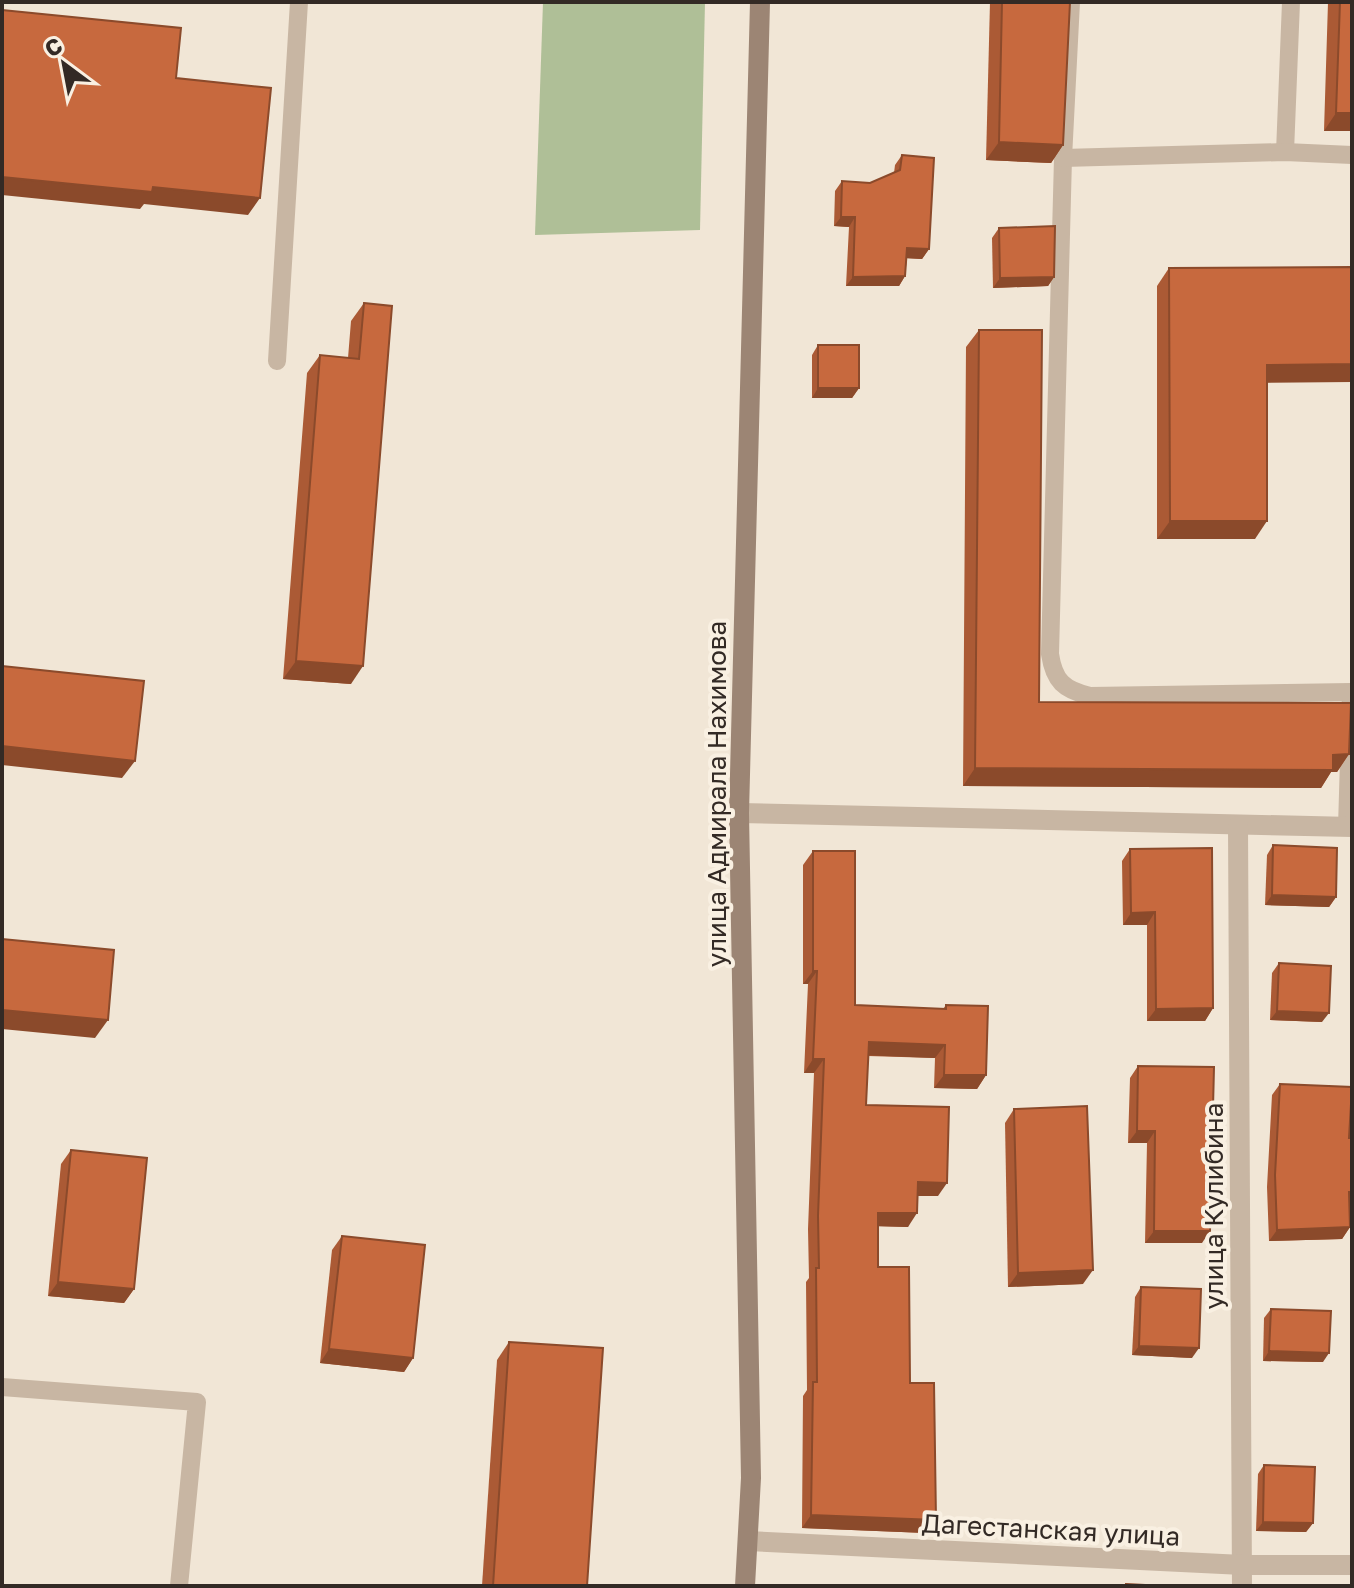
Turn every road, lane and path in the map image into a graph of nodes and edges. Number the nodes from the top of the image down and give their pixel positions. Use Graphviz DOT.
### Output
graph roads {
  1 [pos="299,2"];
  2 [pos="760,2"];
  3 [pos="1071,2"];
  4 [pos="1291,2"];
  5 [pos="1285,152"];
  6 [pos="1352,155"];
  7 [pos="1063,158"];
  8 [pos="277,361"];
  9 [pos="739,813"];
  10 [pos="1238,826"];
  11 [pos="1350,827"];
  12 [pos="2,1387"];
  13 [pos="748,1541"];
  14 [pos="1352,1565"];
  15 [pos="1242,1576"];
  16 [pos="179,1586"];
  17 [pos="745,1586"];
  1 -- 8 [label="lane"];
  2 -- 9 [label="main road, улица Адмирала Нахимова"];
  3 -- 7 [label="lane"];
  4 -- 5 [label="lane"];
  5 -- 6 [label="lane"];
  5 -- 7 [label="lane"];
  7 -- 11 [label="lane"];
  9 -- 10 [label="street"];
  9 -- 13 [label="main road, улица Адмирала Нахимова"];
  10 -- 11 [label="street"];
  10 -- 15 [label="street, улица Кулибина"];
  12 -- 16 [label="lane"];
  13 -- 15 [label="street, Дагестанская улица"];
  13 -- 17 [label="main road, улица Адмирала Нахимова"];
  14 -- 15 [label="street, Дагестанская улица"];
}
